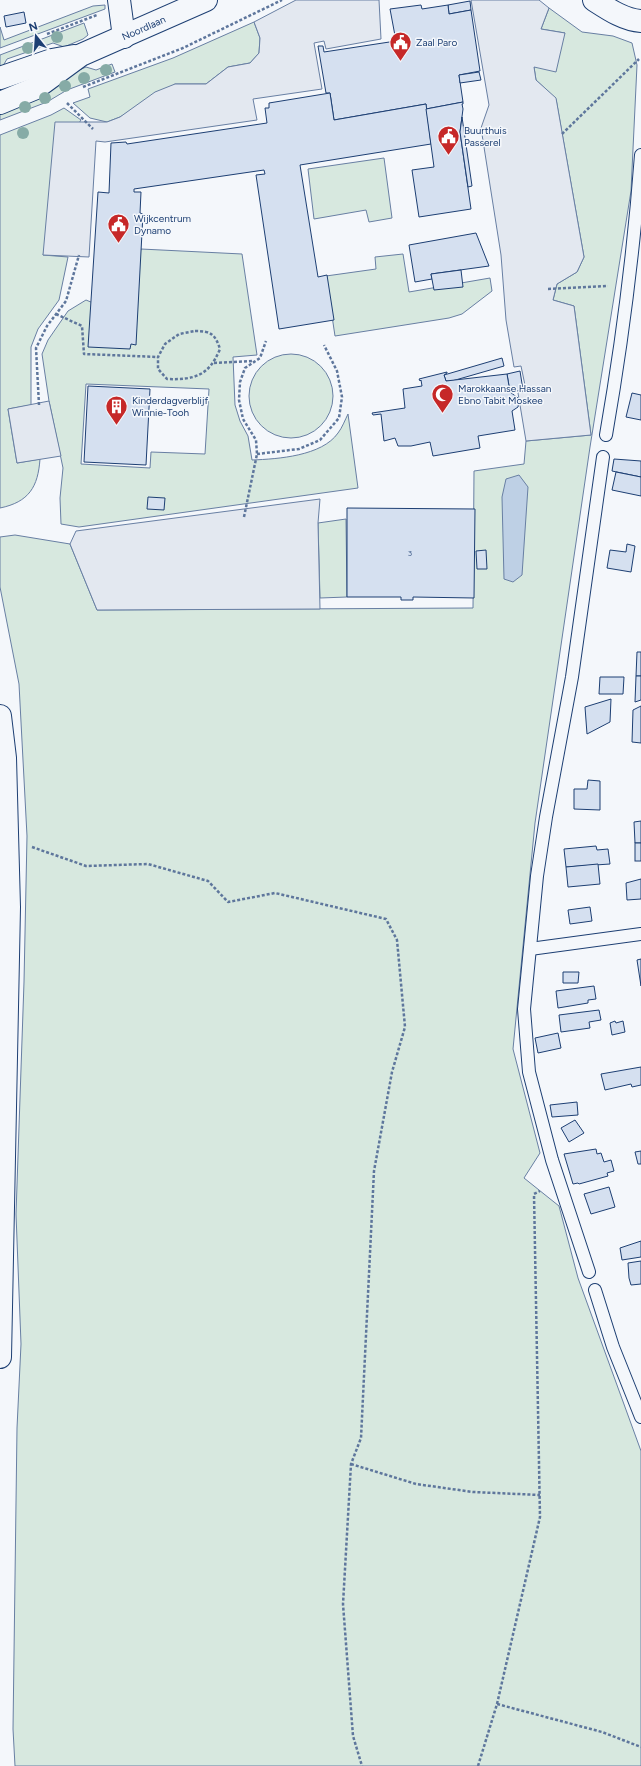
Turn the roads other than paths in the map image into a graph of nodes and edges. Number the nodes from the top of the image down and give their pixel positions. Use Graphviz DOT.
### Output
graph roads {
  1 [pos="206,0"];
  2 [pos="594,0"];
  3 [pos="111,6"];
  4 [pos="641,21"];
  5 [pos="124,37"];
  6 [pos="81,55"];
  7 [pos="0,78"];
  8 [pos="0,103"];
  9 [pos="641,155"];
  10 [pos="606,435"];
  11 [pos="603,458"];
  12 [pos="0,716"];
  13 [pos="641,934"];
  14 [pos="530,949"];
  15 [pos="589,1272"];
  16 [pos="595,1290"];
  17 [pos="0,1358"];
  18 [pos="641,1417"];
  1 -- 5 [label="street, Noordlaan"];
  2 -- 4 [label="street"];
  3 -- 5 [label="street"];
  5 -- 6 [label="street, Noordlaan"];
  6 -- 7 [label="street, Noordlaan"];
  6 -- 8 [label="street, Noordlaan"];
  9 -- 10 [label="lane"];
  11 -- 14 [label="lane"];
  12 -- 17 [label="street"];
  13 -- 14 [label="lane"];
  14 -- 15 [label="lane"];
  16 -- 18 [label="lane"];
}
